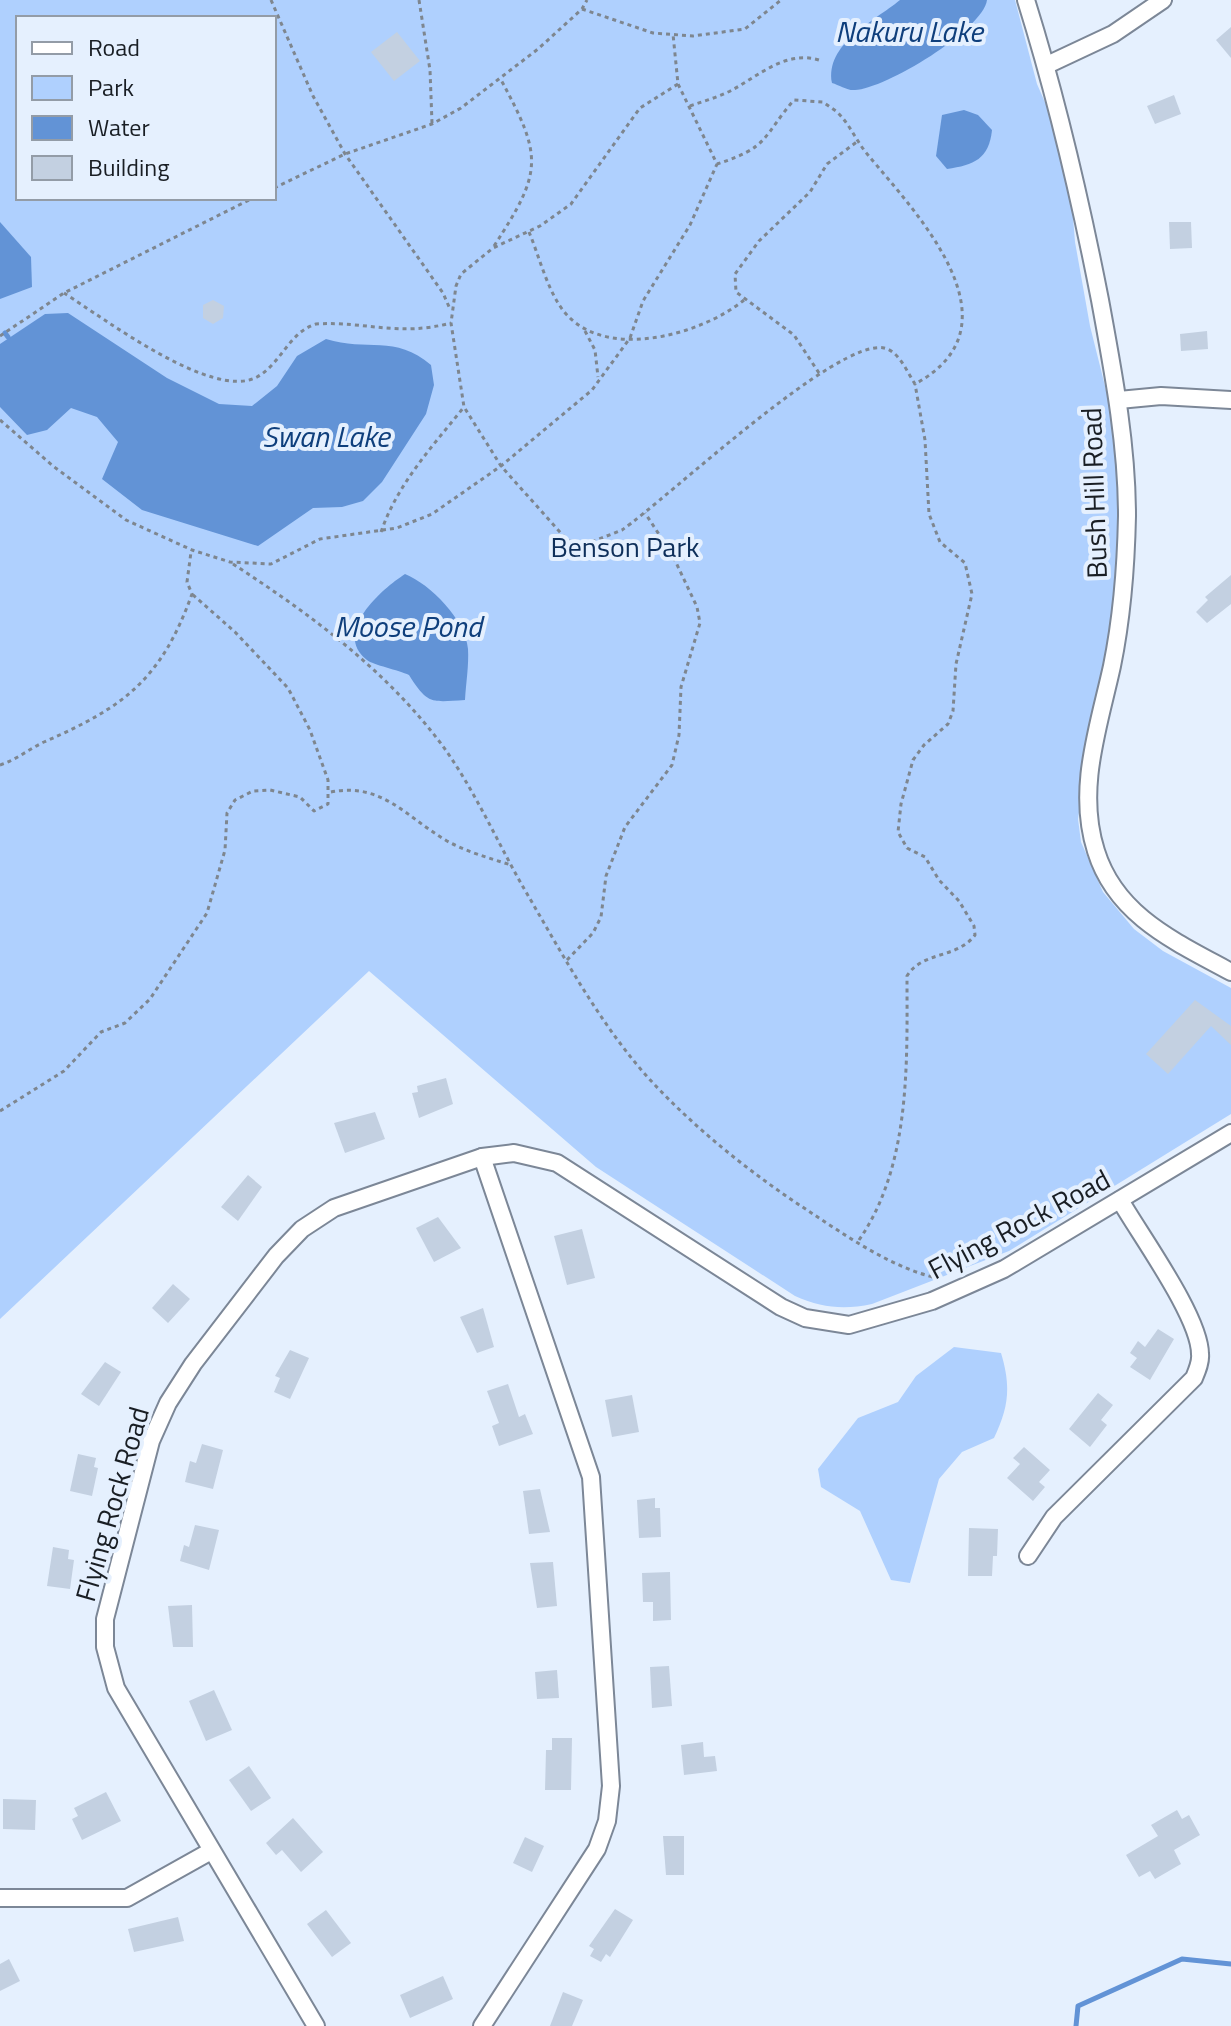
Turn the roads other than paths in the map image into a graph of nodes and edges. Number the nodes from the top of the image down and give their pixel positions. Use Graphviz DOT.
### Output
graph roads {
  1 [pos="1026,0"];
  2 [pos="1163,0"];
  3 [pos="1047,65"];
  4 [pos="1119,400"];
  5 [pos="1231,400"];
  6 [pos="1231,972"];
  7 [pos="1231,1133"];
  8 [pos="482,1157"];
  9 [pos="1120,1200"];
  10 [pos="1028,1556"];
  11 [pos="211,1851"];
  12 [pos="0,1898"];
  13 [pos="316,2026"];
  14 [pos="482,2026"];
  1 -- 3 [label="street, Bush Hill Road"];
  2 -- 3 [label="street"];
  3 -- 4 [label="street, Bush Hill Road"];
  4 -- 5 [label="street"];
  4 -- 6 [label="street, Bush Hill Road"];
  7 -- 9 [label="street, Flying Rock Road"];
  8 -- 9 [label="street, Flying Rock Road"];
  8 -- 11 [label="street, Flying Rock Road"];
  8 -- 14 [label="street"];
  9 -- 10 [label="street"];
  11 -- 12 [label="street"];
  11 -- 13 [label="street, Flying Rock Road"];
}
